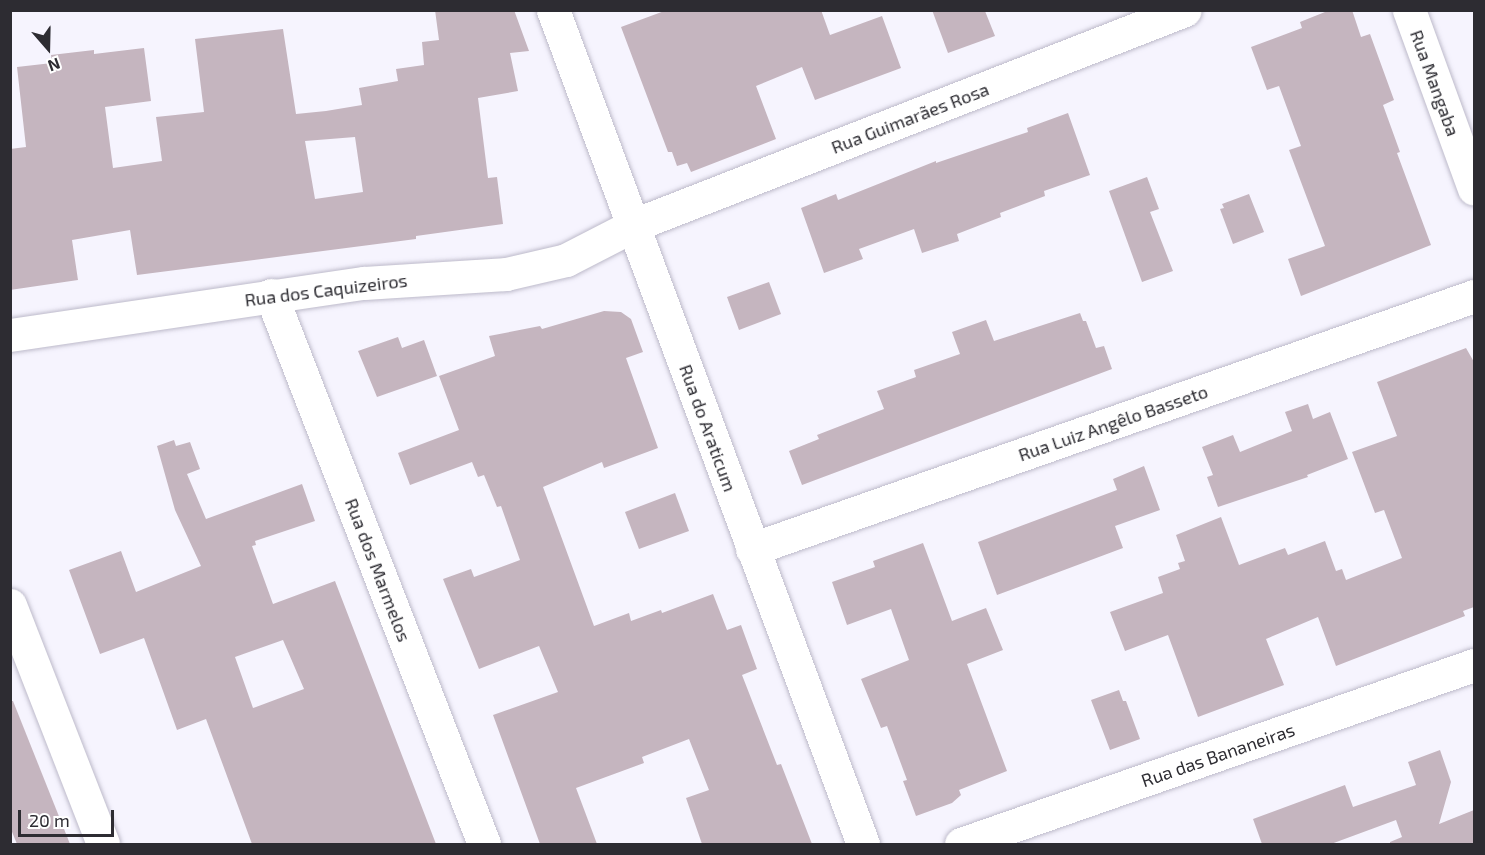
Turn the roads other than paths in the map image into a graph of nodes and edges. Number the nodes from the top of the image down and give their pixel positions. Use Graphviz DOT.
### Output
graph roads {
  1 [pos="553,10"];
  2 [pos="1185,10"];
  3 [pos="1408,10"];
  4 [pos="1463,123"];
  5 [pos="1474,189"];
  6 [pos="634,225"];
  7 [pos="272,295"];
  8 [pos="1474,296"];
  9 [pos="10,335"];
  10 [pos="752,549"];
  11 [pos="10,605"];
  12 [pos="1474,665"];
  13 [pos="103,844"];
  14 [pos="484,844"];
  15 [pos="863,844"];
  16 [pos="961,844"];
  1 -- 6 [label="street, Rua do Araticum"];
  2 -- 6 [label="street, Rua Guimarães Rosa"];
  3 -- 4 [label="street, Rua Mangaba"];
  4 -- 5 [label="street, Rua Mangaba"];
  6 -- 7 [label="street, Rua dos Caquizeiros"];
  6 -- 10 [label="street, Rua do Araticum"];
  7 -- 9 [label="street, Rua dos Caquizeiros"];
  7 -- 14 [label="street, Rua dos Marmelos"];
  8 -- 10 [label="street, Rua Luiz Angêlo Basseto"];
  10 -- 15 [label="street, Rua do Araticum"];
  11 -- 13 [label="street"];
  12 -- 16 [label="street, Rua das Bananeiras"];
}
